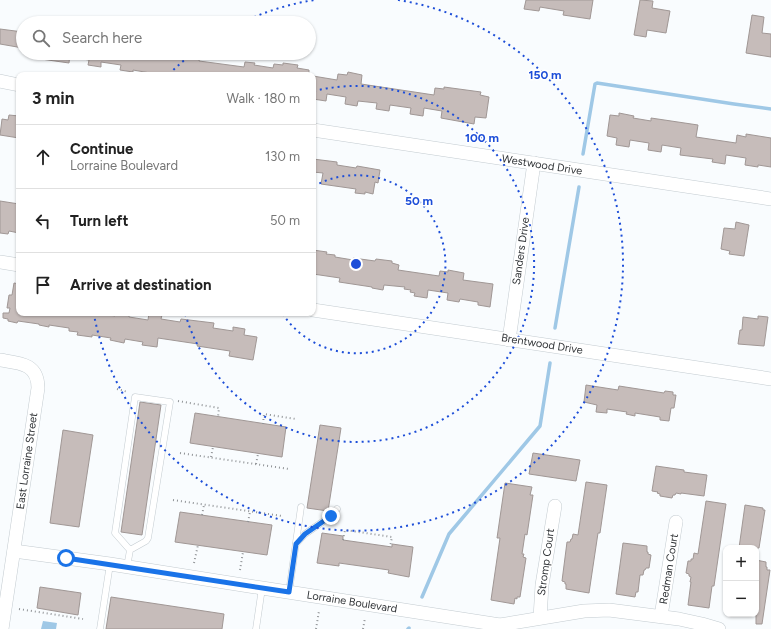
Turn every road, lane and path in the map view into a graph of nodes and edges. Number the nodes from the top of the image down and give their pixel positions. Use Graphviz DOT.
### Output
graph roads {
  1 [pos="0,81"];
  2 [pos="16,84"];
  3 [pos="316,130"];
  4 [pos="534,163"];
  5 [pos="771,199"];
  6 [pos="0,262"];
  7 [pos="16,265"];
  8 [pos="316,310"];
  9 [pos="509,340"];
  10 [pos="0,360"];
  11 [pos="771,379"];
  12 [pos="175,401"];
  13 [pos="218,417"];
  14 [pos="296,419"];
  15 [pos="263,424"];
  16 [pos="213,447"];
  17 [pos="180,452"];
  18 [pos="258,454"];
  19 [pos="211,457"];
  20 [pos="256,464"];
  21 [pos="289,469"];
  22 [pos="173,500"];
  23 [pos="204,505"];
  24 [pos="555,506"];
  25 [pos="301,507"];
  26 [pos="337,509"];
  27 [pos="250,512"];
  28 [pos="202,515"];
  29 [pos="282,516"];
  30 [pos="248,522"];
  31 [pos="676,522"];
  32 [pos="343,540"];
  33 [pos="296,544"];
  34 [pos="198,545"];
  35 [pos="390,547"];
  36 [pos="130,550"];
  37 [pos="14,551"];
  38 [pos="244,552"];
  39 [pos="194,563"];
  40 [pos="110,564"];
  41 [pos="127,567"];
  42 [pos="240,570"];
  43 [pos="262,588"];
  44 [pos="289,592"];
  45 [pos="19,609"];
  46 [pos="319,611"];
  47 [pos="661,616"];
  48 [pos="365,618"];
  49 [pos="540,618"];
  50 [pos="83,619"];
  51 [pos="504,627"];
  52 [pos="2,629"];
  53 [pos="100,629"];
  54 [pos="256,629"];
  55 [pos="316,629"];
  56 [pos="363,629"];
  57 [pos="719,629"];
  1 -- 2 [label="street"];
  3 -- 4 [label="street, Westwood Drive"];
  4 -- 5 [label="street, Westwood Drive"];
  4 -- 9 [label="street, Sanders Drive"];
  6 -- 7 [label="street"];
  8 -- 9 [label="street, Brentwood Drive"];
  9 -- 11 [label="street, Brentwood Drive"];
  10 -- 37 [label="street, East Lorraine Street"];
  12 -- 13 [label="path"];
  14 -- 15 [label="path"];
  16 -- 19 [label="path"];
  17 -- 19 [label="path"];
  18 -- 20 [label="path"];
  19 -- 20 [label="path"];
  20 -- 21 [label="path"];
  22 -- 23 [label="path"];
  23 -- 27 [label="path"];
  23 -- 28 [label="path"];
  24 -- 49 [label="street, Stromp Court"];
  25 -- 33 [label="lane"];
  26 -- 33 [label="lane"];
  27 -- 29 [label="path"];
  27 -- 30 [label="path"];
  31 -- 47 [label="street, Redman Court"];
  32 -- 35 [label="path"];
  33 -- 44 [label="lane"];
  34 -- 39 [label="path"];
  36 -- 36 [label="lane"];
  36 -- 41 [label="lane"];
  37 -- 40 [label="street, Lorraine Boulevard"];
  37 -- 52 [label="street, East Lorraine Street"];
  38 -- 42 [label="path"];
  40 -- 41 [label="street, Lorraine Boulevard"];
  40 -- 53 [label="lane"];
  41 -- 43 [label="street, Lorraine Boulevard"];
  43 -- 44 [label="street, Lorraine Boulevard"];
  43 -- 54 [label="lane"];
  44 -- 51 [label="street, Lorraine Boulevard"];
  45 -- 50 [label="path"];
  46 -- 55 [label="path"];
  47 -- 49 [label="street, Lorraine Boulevard"];
  47 -- 57 [label="street, Lorraine Boulevard"];
  48 -- 56 [label="path"];
  49 -- 51 [label="street, Lorraine Boulevard"];
}
